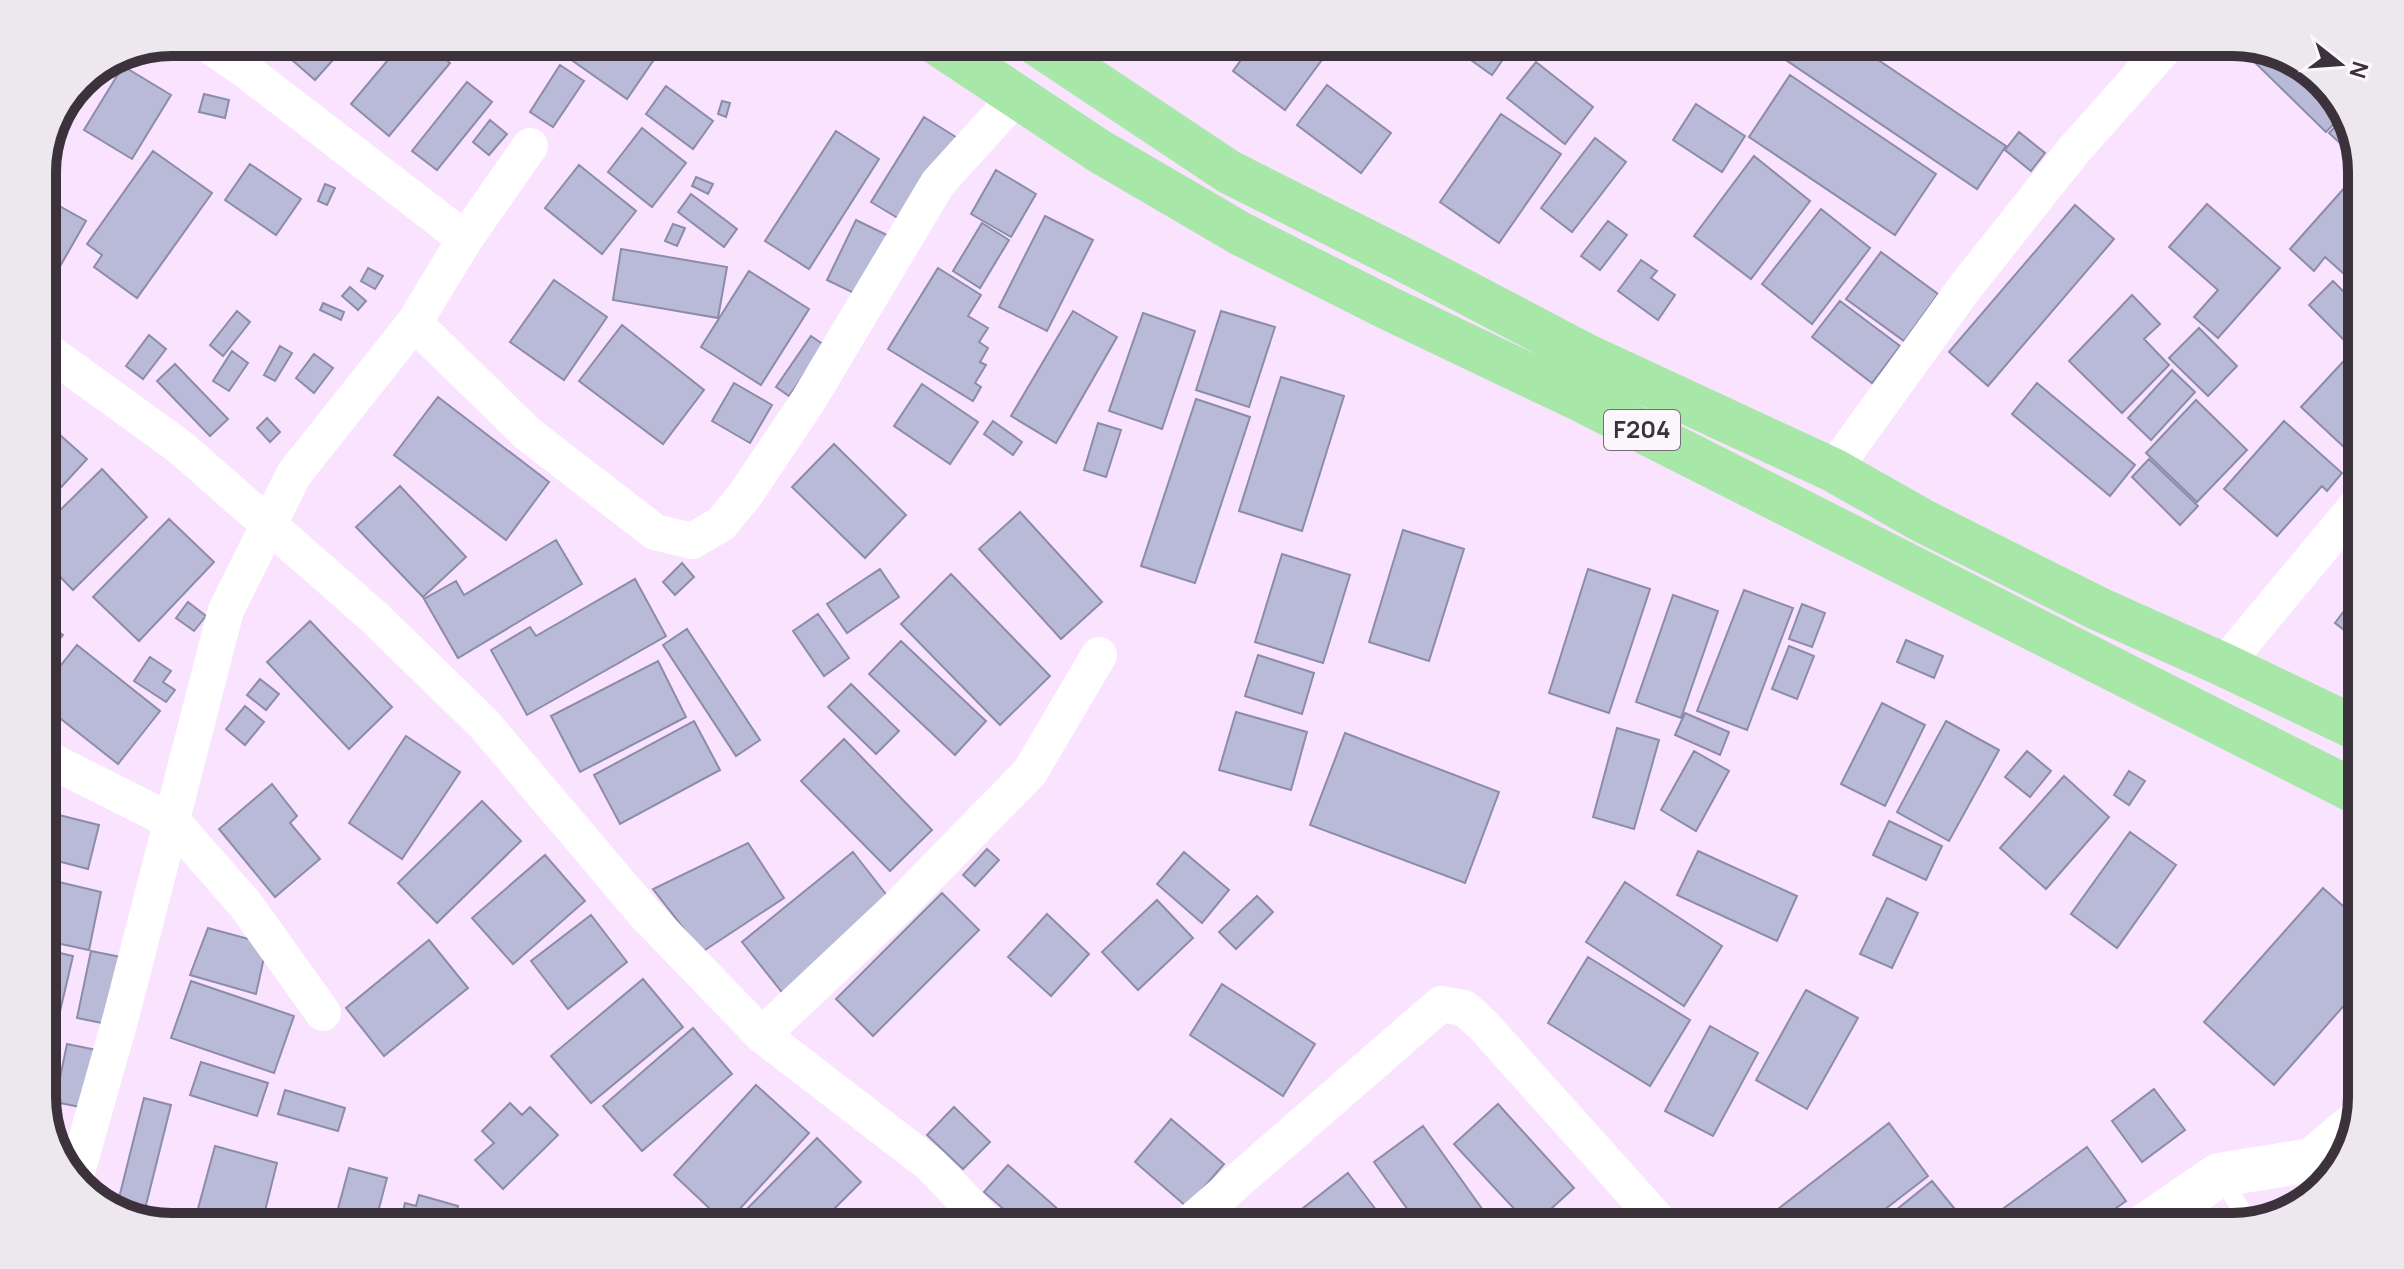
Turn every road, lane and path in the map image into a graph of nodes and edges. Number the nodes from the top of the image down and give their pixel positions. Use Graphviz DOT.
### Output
graph roads {
  1 [pos="224,56"];
  2 [pos="956,56"];
  3 [pos="1055,56"];
  4 [pos="2158,56"];
  5 [pos="1016,97"];
  6 [pos="530,146"];
  7 [pos="465,239"];
  8 [pos="414,323"];
  9 [pos="56,357"];
  10 [pos="1833,470"];
  11 [pos="2348,516"];
  12 [pos="268,526"];
  13 [pos="1099,655"];
  14 [pos="2224,665"];
  15 [pos="2348,724"];
  16 [pos="56,763"];
  17 [pos="2348,788"];
  18 [pos="173,822"];
  19 [pos="323,1013"];
  20 [pos="762,1035"];
  21 [pos="2336,1148"];
  22 [pos="79,1166"];
  23 [pos="2321,1167"];
  24 [pos="2219,1175"];
  25 [pos="2243,1212"];
  26 [pos="977,1213"];
  27 [pos="1201,1213"];
  28 [pos="1651,1213"];
  29 [pos="2163,1213"];
  1 -- 7 [label="street"];
  2 -- 5 [label="main road, F204"];
  3 -- 10 [label="main road, F204"];
  4 -- 10 [label="street"];
  5 -- 8 [label="street"];
  5 -- 17 [label="main road, F204"];
  6 -- 7 [label="street"];
  7 -- 8 [label="street"];
  8 -- 12 [label="street"];
  9 -- 12 [label="street"];
  10 -- 14 [label="main road, F204"];
  11 -- 14 [label="street"];
  12 -- 18 [label="street"];
  12 -- 20 [label="street"];
  13 -- 20 [label="street"];
  14 -- 15 [label="main road, F204"];
  16 -- 18 [label="street"];
  18 -- 19 [label="street"];
  18 -- 22 [label="street"];
  20 -- 26 [label="street"];
  21 -- 23 [label="street"];
  23 -- 24 [label="street"];
  24 -- 25 [label="lane"];
  24 -- 29 [label="street"];
  27 -- 28 [label="street"];
}
